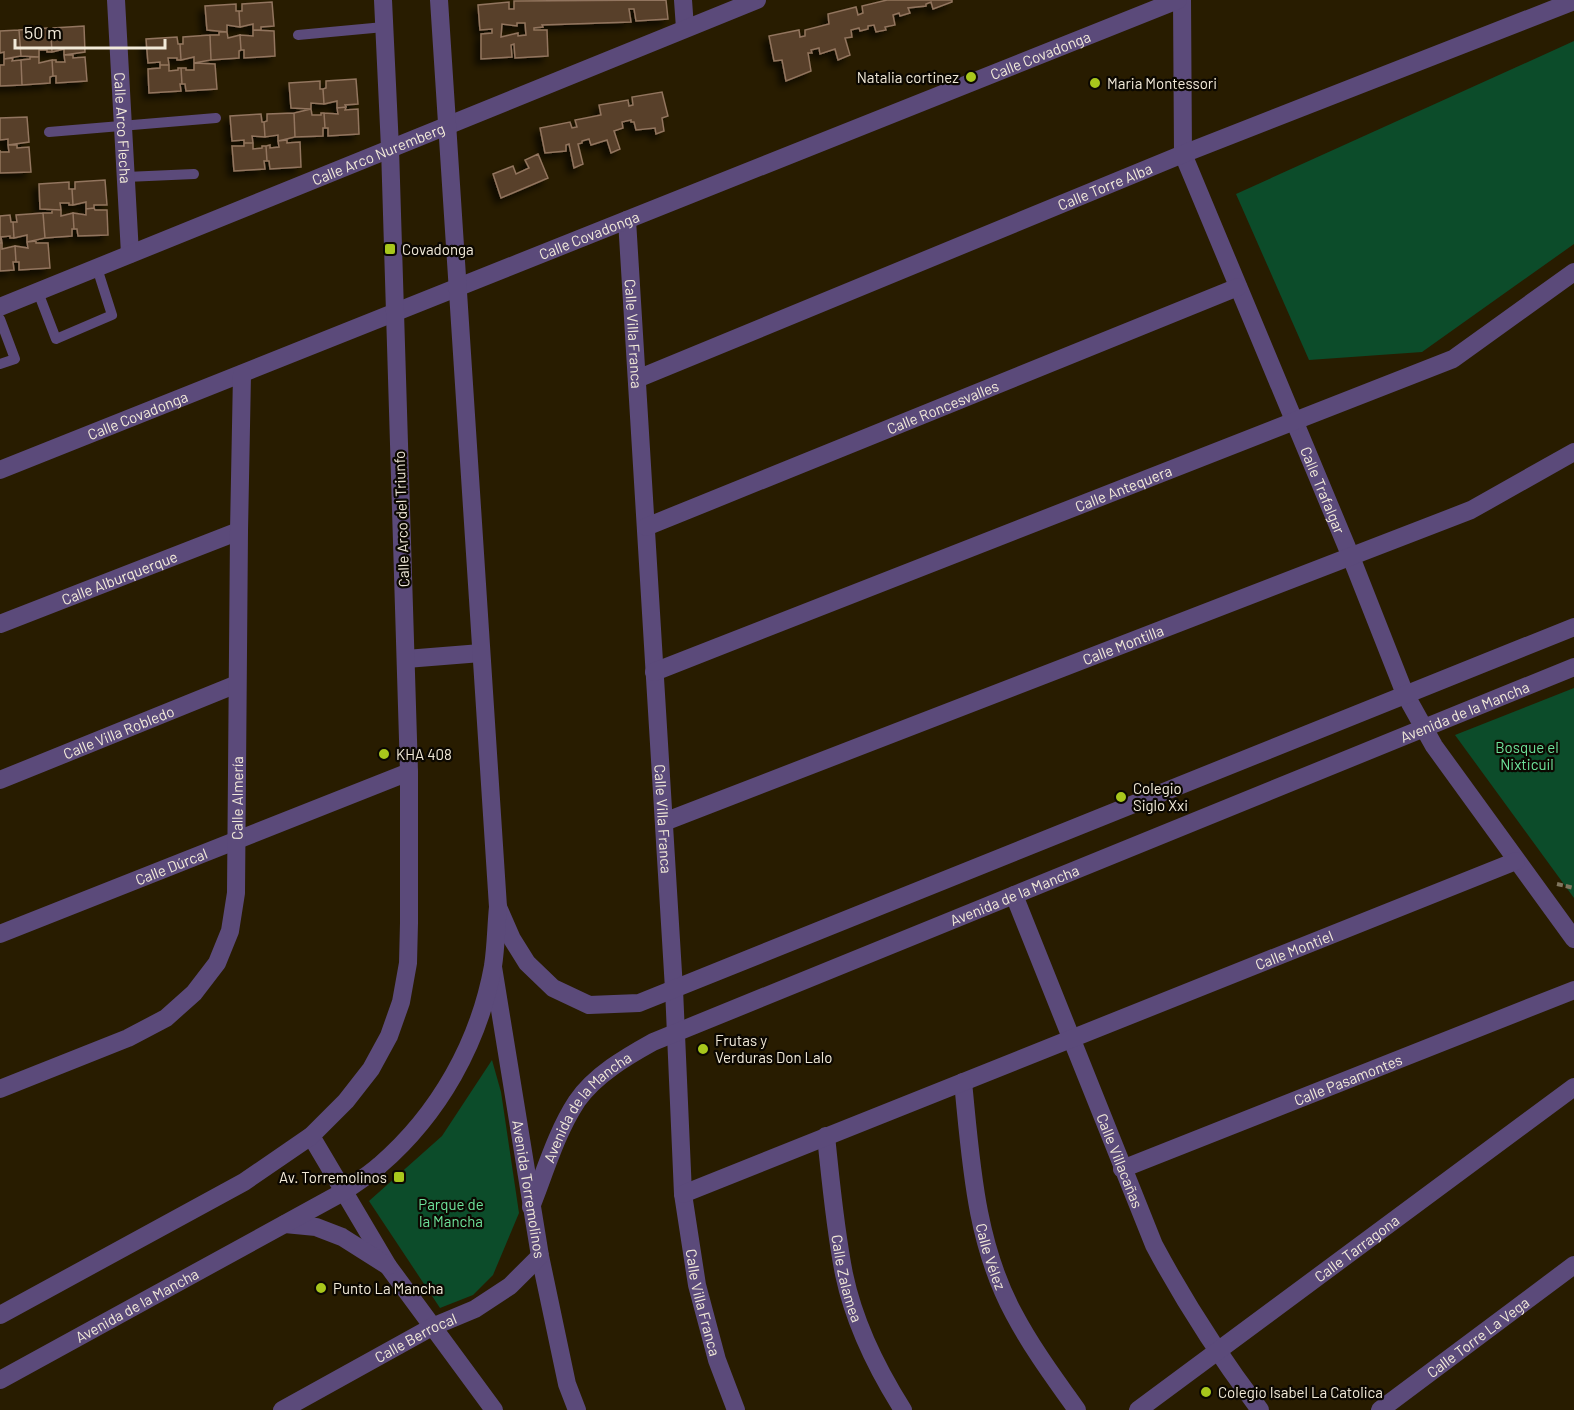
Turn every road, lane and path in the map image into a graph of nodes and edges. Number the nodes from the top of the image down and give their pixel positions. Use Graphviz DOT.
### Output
graph roads {
  1 [pos="116,0"];
  2 [pos="383,0"];
  3 [pos="439,0"];
  4 [pos="683,0"];
  5 [pos="757,0"];
  6 [pos="1180,0"];
  7 [pos="1574,1"];
  8 [pos="384,27"];
  9 [pos="685,28"];
  10 [pos="298,35"];
  11 [pos="216,118"];
  12 [pos="123,126"];
  13 [pos="446,126"];
  14 [pos="49,132"];
  15 [pos="390,148"];
  16 [pos="1184,154"];
  17 [pos="194,174"];
  18 [pos="126,177"];
  19 [pos="627,220"];
  20 [pos="130,254"];
  21 [pos="97,268"];
  22 [pos="1574,272"];
  23 [pos="1238,287"];
  24 [pos="456,288"];
  25 [pos="38,292"];
  26 [pos="0,308"];
  27 [pos="395,313"];
  28 [pos="0,319"];
  29 [pos="0,364"];
  30 [pos="242,374"];
  31 [pos="637,379"];
  32 [pos="1293,421"];
  33 [pos="1574,452"];
  34 [pos="0,470"];
  35 [pos="646,527"];
  36 [pos="239,531"];
  37 [pos="1351,557"];
  38 [pos="0,624"];
  39 [pos="1574,627"];
  40 [pos="481,653"];
  41 [pos="405,659"];
  42 [pos="1574,667"];
  43 [pos="654,672"];
  44 [pos="237,684"];
  45 [pos="1405,694"];
  46 [pos="1423,728"];
  47 [pos="409,772"];
  48 [pos="0,780"];
  49 [pos="664,822"];
  50 [pos="236,840"];
  51 [pos="1516,861"];
  52 [pos="1014,896"];
  53 [pos="498,907"];
  54 [pos="0,934"];
  55 [pos="1574,939"];
  56 [pos="493,966"];
  57 [pos="674,989"];
  58 [pos="1574,990"];
  59 [pos="675,1034"];
  60 [pos="1071,1038"];
  61 [pos="963,1082"];
  62 [pos="1574,1087"];
  63 [pos="0,1089"];
  64 [pos="311,1136"];
  65 [pos="826,1137"];
  66 [pos="1122,1168"];
  67 [pos="343,1192"];
  68 [pos="683,1194"];
  69 [pos="531,1208"];
  70 [pos="285,1224"];
  71 [pos="540,1256"];
  72 [pos="1574,1265"];
  73 [pos="388,1266"];
  74 [pos="0,1315"];
  75 [pos="432,1327"];
  76 [pos="1217,1352"];
  77 [pos="0,1380"];
  78 [pos="282,1410"];
  79 [pos="494,1410"];
  80 [pos="577,1410"];
  81 [pos="736,1410"];
  82 [pos="903,1410"];
  83 [pos="1077,1410"];
  84 [pos="1138,1410"];
  85 [pos="1260,1410"];
  86 [pos="1380,1410"];
  1 -- 12 [label="street, Calle Arco Flecha"];
  2 -- 8 [label="street, Calle Arco del Triunfo"];
  3 -- 13 [label="street"];
  4 -- 9 [label="street"];
  5 -- 9 [label="street, Calle Arco Nuremberg"];
  6 -- 16 [label="street, Calle Trafalgar"];
  6 -- 19 [label="street, Calle Covadonga"];
  7 -- 16 [label="street, Calle Torre Alba"];
  8 -- 10 [label="lane"];
  8 -- 15 [label="street, Calle Arco del Triunfo"];
  9 -- 13 [label="street, Calle Arco Nuremberg"];
  11 -- 12 [label="lane"];
  12 -- 14 [label="lane"];
  12 -- 18 [label="street, Calle Arco Flecha"];
  13 -- 15 [label="street, Calle Arco Nuremberg"];
  13 -- 24 [label="street"];
  15 -- 20 [label="street, Calle Arco Nuremberg"];
  15 -- 27 [label="street, Calle Arco del Triunfo"];
  16 -- 23 [label="street, Calle Trafalgar"];
  16 -- 31 [label="street, Calle Torre Alba"];
  17 -- 18 [label="lane"];
  18 -- 20 [label="street, Calle Arco Flecha"];
  19 -- 24 [label="street, Calle Covadonga"];
  19 -- 31 [label="street, Calle Villa Franca"];
  20 -- 21 [label="street, Calle Arco Nuremberg"];
  21 -- 25 [label="street, Calle Arco Nuremberg"];
  21 -- 25 [label="lane"];
  22 -- 32 [label="street, Calle Antequera"];
  23 -- 32 [label="street, Calle Trafalgar"];
  23 -- 35 [label="street, Calle Roncesvalles"];
  24 -- 27 [label="street, Calle Covadonga"];
  24 -- 40 [label="street"];
  25 -- 26 [label="street, Calle Arco Nuremberg"];
  27 -- 30 [label="street, Calle Covadonga"];
  27 -- 41 [label="street, Calle Arco del Triunfo"];
  28 -- 29 [label="lane"];
  30 -- 34 [label="street, Calle Covadonga"];
  30 -- 36 [label="street, Calle Almería"];
  31 -- 35 [label="street, Calle Villa Franca"];
  32 -- 37 [label="street, Calle Trafalgar"];
  32 -- 43 [label="street, Calle Antequera"];
  33 -- 37 [label="street, Calle Montilla"];
  35 -- 43 [label="street, Calle Villa Franca"];
  36 -- 38 [label="street, Calle Alburquerque"];
  36 -- 44 [label="street, Calle Almería"];
  37 -- 45 [label="street, Calle Trafalgar"];
  37 -- 49 [label="street, Calle Montilla"];
  39 -- 45 [label="street"];
  40 -- 41 [label="street"];
  40 -- 53 [label="street"];
  41 -- 47 [label="street, Calle Arco del Triunfo"];
  42 -- 46 [label="street, Avenida de la Mancha"];
  43 -- 49 [label="street, Calle Villa Franca"];
  44 -- 48 [label="street, Calle Villa Robledo"];
  44 -- 50 [label="street, Calle Almería"];
  45 -- 46 [label="street, Calle Trafalgar"];
  45 -- 57 [label="street"];
  46 -- 51 [label="street, Calle Trafalgar"];
  46 -- 52 [label="street, Avenida de la Mancha"];
  47 -- 50 [label="street, Calle Dúrcal"];
  47 -- 64 [label="street, Calle Arco del Triunfo"];
  49 -- 57 [label="street, Calle Villa Franca"];
  50 -- 54 [label="street, Calle Dúrcal"];
  50 -- 63 [label="street, Calle Almería"];
  51 -- 55 [label="street, Calle Trafalgar"];
  51 -- 60 [label="street, Calle Montiel"];
  52 -- 59 [label="street, Avenida de la Mancha"];
  52 -- 60 [label="street, Calle Villacañas"];
  53 -- 56 [label="street"];
  53 -- 57 [label="street"];
  56 -- 67 [label="street, Avenida de la Mancha"];
  56 -- 69 [label="street, Avenida Torremolinos"];
  57 -- 59 [label="street, Calle Villa Franca"];
  58 -- 66 [label="street, Calle Pasamontes"];
  59 -- 68 [label="street, Calle Villa Franca"];
  59 -- 69 [label="street, Avenida de la Mancha"];
  60 -- 61 [label="street, Calle Montiel"];
  60 -- 66 [label="street, Calle Villacañas"];
  61 -- 65 [label="street, Calle Montiel"];
  61 -- 83 [label="street, Calle Vélez"];
  62 -- 76 [label="street, Calle Tarragona"];
  64 -- 67 [label="street"];
  64 -- 74 [label="street"];
  65 -- 68 [label="street, Calle Montiel"];
  65 -- 82 [label="street, Calle Zalamea"];
  66 -- 76 [label="street, Calle Villacañas"];
  67 -- 70 [label="street, Avenida de la Mancha"];
  67 -- 73 [label="street"];
  68 -- 81 [label="street, Calle Villa Franca"];
  69 -- 71 [label="street, Avenida Torremolinos"];
  70 -- 73 [label="street"];
  70 -- 77 [label="street, Avenida de la Mancha"];
  71 -- 75 [label="street, Calle Berrocal"];
  71 -- 80 [label="street, Avenida Torremolinos"];
  72 -- 86 [label="street, Calle Torre La Vega"];
  73 -- 75 [label="street"];
  75 -- 78 [label="street, Calle Berrocal"];
  75 -- 79 [label="street"];
  76 -- 84 [label="street, Calle Tarragona"];
  76 -- 85 [label="street, Calle Villacañas"];
}
